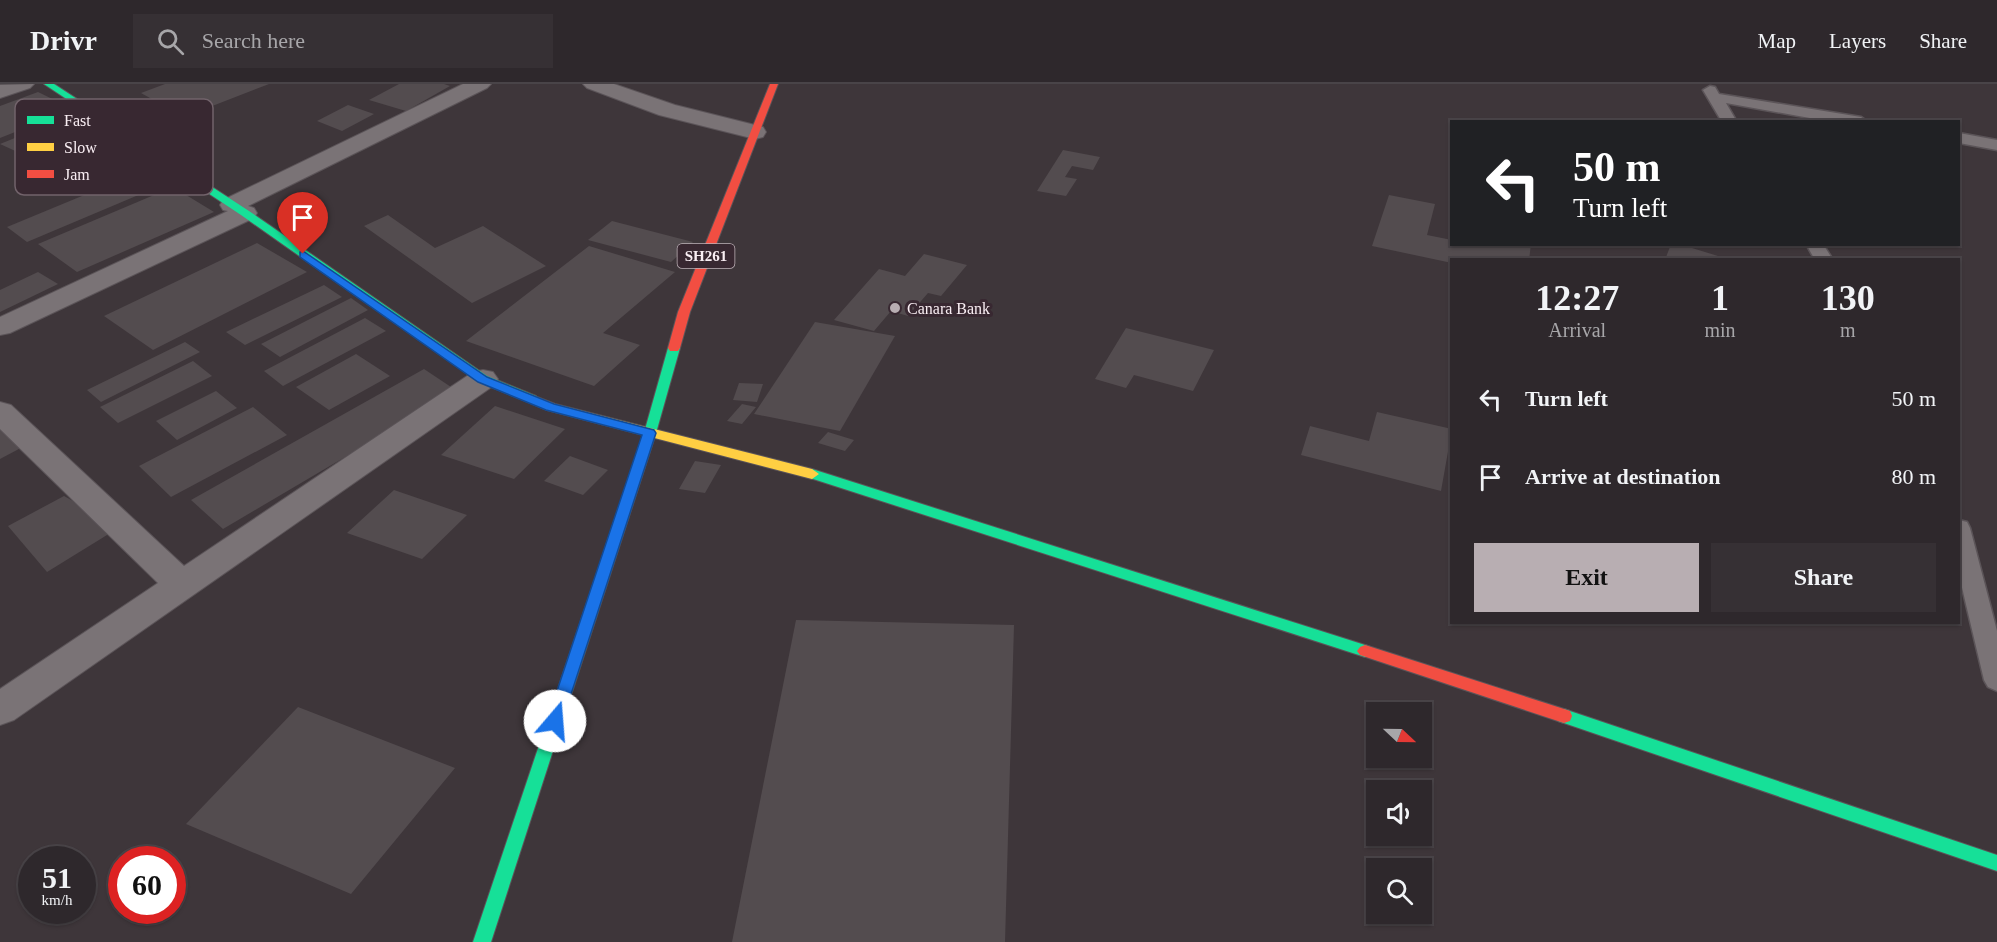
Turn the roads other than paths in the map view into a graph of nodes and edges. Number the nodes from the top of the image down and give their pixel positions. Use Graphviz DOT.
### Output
graph roads {
  1 [pos="23,84"];
  2 [pos="48,84"];
  3 [pos="480,84"];
  4 [pos="594,84"];
  5 [pos="774,84"];
  6 [pos="1710,90"];
  7 [pos="0,92"];
  8 [pos="71,99"];
  9 [pos="1729,120"];
  10 [pos="1852,120"];
  11 [pos="755,132"];
  12 [pos="1960,138"];
  13 [pos="1997,145"];
  14 [pos="213,192"];
  15 [pos="239,209"];
  16 [pos="0,327"];
  17 [pos="483,379"];
  18 [pos="0,412"];
  19 [pos="650,433"];
  20 [pos="1960,532"];
  21 [pos="182,585"];
  22 [pos="1997,680"];
  23 [pos="0,709"];
  24 [pos="1997,863"];
  25 [pos="482,942"];
  1 -- 7 [label="street"];
  2 -- 8 [label="main road"];
  3 -- 15 [label="street"];
  4 -- 11 [label="street"];
  5 -- 11 [label="main road, SH261"];
  6 -- 9 [label="lane"];
  6 -- 10 [label="lane"];
  11 -- 19 [label="main road, SH261"];
  12 -- 13 [label="lane"];
  14 -- 15 [label="main road"];
  15 -- 16 [label="street"];
  15 -- 17 [label="main road"];
  17 -- 19 [label="main road"];
  17 -- 21 [label="street"];
  18 -- 21 [label="street"];
  19 -- 24 [label="main road"];
  19 -- 25 [label="main road, SH261"];
  20 -- 22 [label="lane"];
  21 -- 23 [label="street"];
}
